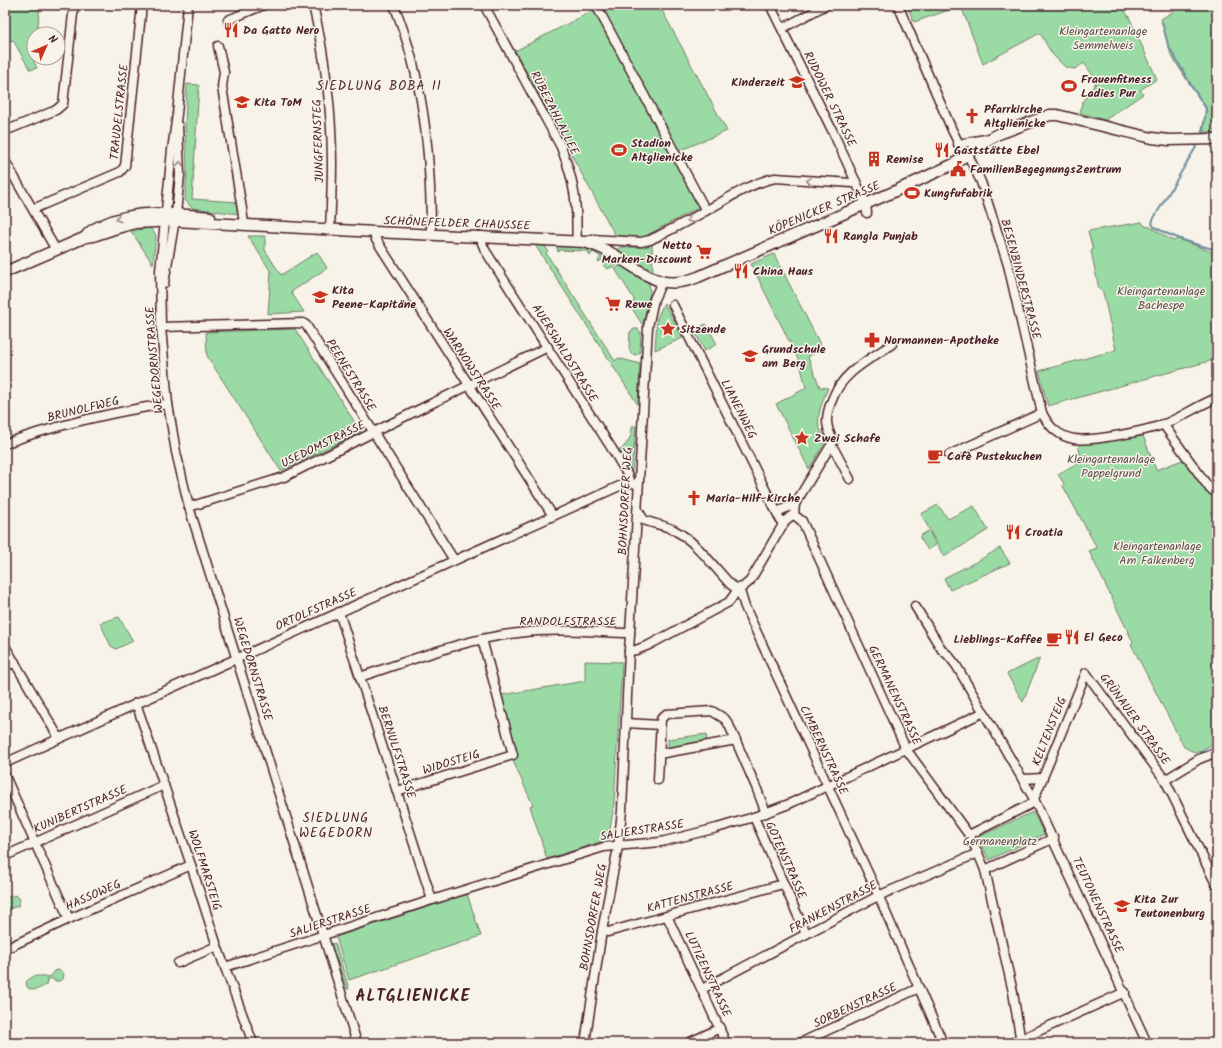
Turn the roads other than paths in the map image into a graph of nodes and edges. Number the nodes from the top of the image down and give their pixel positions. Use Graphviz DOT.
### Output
graph roads {
  1 [pos="74,5"];
  2 [pos="142,5"];
  3 [pos="188,5"];
  4 [pos="264,5"];
  5 [pos="313,5"];
  6 [pos="394,5"];
  7 [pos="484,5"];
  8 [pos="596,5"];
  9 [pos="770,5"];
  10 [pos="826,5"];
  11 [pos="898,5"];
  12 [pos="228,20"];
  13 [pos="783,28"];
  14 [pos="218,46"];
  15 [pos="5,131"];
  16 [pos="988,139"];
  17 [pos="1217,139"];
  18 [pos="958,144"];
  19 [pos="966,155"];
  20 [pos="5,161"];
  21 [pos="856,182"];
  22 [pos="867,208"];
  23 [pos="33,209"];
  24 [pos="706,211"];
  25 [pos="170,217"];
  26 [pos="242,224"];
  27 [pos="330,230"];
  28 [pos="375,232"];
  29 [pos="431,234"];
  30 [pos="482,236"];
  31 [pos="616,240"];
  32 [pos="581,241"];
  33 [pos="56,250"];
  34 [pos="610,252"];
  35 [pos="5,272"];
  36 [pos="662,282"];
  37 [pos="673,304"];
  38 [pos="161,326"];
  39 [pos="892,344"];
  40 [pos="548,347"];
  41 [pos="468,385"];
  42 [pos="1217,398"];
  43 [pos="168,404"];
  44 [pos="1042,413"];
  45 [pos="1163,424"];
  46 [pos="373,433"];
  47 [pos="5,444"];
  48 [pos="831,447"];
  49 [pos="949,455"];
  50 [pos="850,479"];
  51 [pos="634,484"];
  52 [pos="1217,493"];
  53 [pos="795,504"];
  54 [pos="189,507"];
  55 [pos="637,509"];
  56 [pos="777,512"];
  57 [pos="794,515"];
  58 [pos="552,516"];
  59 [pos="783,525"];
  60 [pos="454,560"];
  61 [pos="738,588"];
  62 [pos="915,606"];
  63 [pos="339,612"];
  64 [pos="630,633"];
  65 [pos="482,639"];
  66 [pos="5,646"];
  67 [pos="629,651"];
  68 [pos="237,658"];
  69 [pos="15,662"];
  70 [pos="5,667"];
  71 [pos="1086,673"];
  72 [pos="360,677"];
  73 [pos="136,703"];
  74 [pos="984,712"];
  75 [pos="626,723"];
  76 [pos="660,725"];
  77 [pos="59,738"];
  78 [pos="736,740"];
  79 [pos="906,749"];
  80 [pos="1217,752"];
  81 [pos="659,754"];
  82 [pos="5,763"];
  83 [pos="5,776"];
  84 [pos="1043,778"];
  85 [pos="1023,779"];
  86 [pos="658,780"];
  87 [pos="1165,780"];
  88 [pos="164,785"];
  89 [pos="827,785"];
  90 [pos="397,791"];
  91 [pos="1034,799"];
  92 [pos="766,813"];
  93 [pos="754,817"];
  94 [pos="969,835"];
  95 [pos="1054,838"];
  96 [pos="35,842"];
  97 [pos="618,847"];
  98 [pos="978,853"];
  99 [pos="5,856"];
  100 [pos="191,865"];
  101 [pos="986,870"];
  102 [pos="783,884"];
  103 [pos="1217,886"];
  104 [pos="878,896"];
  105 [pos="432,900"];
  106 [pos="667,916"];
  107 [pos="69,919"];
  108 [pos="602,931"];
  109 [pos="806,934"];
  110 [pos="323,936"];
  111 [pos="217,946"];
  112 [pos="5,949"];
  113 [pos="178,963"];
  114 [pos="225,968"];
  115 [pos="919,988"];
  116 [pos="702,989"];
  117 [pos="1124,992"];
  118 [pos="720,1028"];
  119 [pos="1021,1041"];
  120 [pos="252,1043"];
  121 [pos="357,1043"];
  122 [pos="586,1043"];
  123 [pos="688,1043"];
  124 [pos="726,1043"];
  125 [pos="801,1043"];
  126 [pos="943,1043"];
  127 [pos="1012,1043"];
  128 [pos="1147,1043"];
  1 -- 15 [label="street"];
  2 -- 23 [label="street, TRAUDELSTRASSE"];
  3 -- 25 [label="street, WEGEDORNSTRASSE"];
  4 -- 12 [label="street"];
  5 -- 27 [label="street, JUNGFERNSTEG"];
  6 -- 29 [label="street"];
  7 -- 32 [label="street, RÜBEZAHLALLEE"];
  8 -- 24 [label="street"];
  9 -- 13 [label="street, RUDOWER STRASSE"];
  10 -- 13 [label="street"];
  11 -- 18 [label="street, BESENBINDERSTRASSE"];
  13 -- 21 [label="street, RUDOWER STRASSE"];
  14 -- 26 [label="street"];
  16 -- 17 [label="main road, KÖPENICKER STRASSE"];
  16 -- 18 [label="street, KÖPENICKER STRASSE"];
  16 -- 19 [label="main road, KÖPENICKER STRASSE"];
  18 -- 19 [label="street, BESENBINDERSTRASSE"];
  19 -- 22 [label="main road, KÖPENICKER STRASSE"];
  19 -- 44 [label="street, BESENBINDERSTRASSE"];
  20 -- 23 [label="street"];
  21 -- 22 [label="street, RUDOWER STRASSE"];
  21 -- 24 [label="street, one-way"];
  22 -- 36 [label="main road, KÖPENICKER STRASSE"];
  23 -- 33 [label="street"];
  24 -- 31 [label="street, one-way"];
  25 -- 26 [label="main road, SCHÖNEFELDER CHAUSSEE"];
  25 -- 33 [label="main road, SCHÖNEFELDER CHAUSSEE"];
  25 -- 38 [label="street, WEGEDORNSTRASSE"];
  26 -- 27 [label="main road, SCHÖNEFELDER CHAUSSEE"];
  27 -- 28 [label="main road, SCHÖNEFELDER CHAUSSEE"];
  28 -- 29 [label="main road, SCHÖNEFELDER CHAUSSEE"];
  28 -- 41 [label="street, WARNOWSTRASSE"];
  29 -- 30 [label="main road, SCHÖNEFELDER CHAUSSEE"];
  30 -- 32 [label="main road, SCHÖNEFELDER CHAUSSEE"];
  30 -- 40 [label="street, AUERSWALDSTRASSE"];
  31 -- 32 [label="street"];
  31 -- 34 [label="street"];
  32 -- 34 [label="main road, SCHÖNEFELDER CHAUSSEE"];
  33 -- 35 [label="main road, SCHÖNEFELDER CHAUSSEE"];
  34 -- 36 [label="main road, SCHÖNEFELDER CHAUSSEE"];
  36 -- 51 [label="street, BOHNSDORFER WEG"];
  37 -- 56 [label="street, LIANENWEG"];
  38 -- 43 [label="street, WEGEDORNSTRASSE"];
  38 -- 46 [label="street, PEENESTRASSE"];
  39 -- 48 [label="street"];
  40 -- 41 [label="street, USEDOMSTRASSE"];
  40 -- 51 [label="street, AUERSWALDSTRASSE"];
  41 -- 46 [label="street, USEDOMSTRASSE"];
  41 -- 58 [label="street, WARNOWSTRASSE"];
  42 -- 45 [label="street"];
  43 -- 47 [label="street, BRUNOLFWEG"];
  43 -- 54 [label="street, WEGEDORNSTRASSE"];
  44 -- 45 [label="street"];
  44 -- 49 [label="street"];
  45 -- 52 [label="street"];
  46 -- 54 [label="street, USEDOMSTRASSE"];
  46 -- 60 [label="street, PEENESTRASSE"];
  48 -- 50 [label="street"];
  48 -- 53 [label="street"];
  51 -- 55 [label="street, BOHNSDORFER WEG"];
  51 -- 58 [label="street, ORTOLFSTRASSE"];
  53 -- 56 [label="street"];
  53 -- 57 [label="street"];
  54 -- 68 [label="street, WEGEDORNSTRASSE"];
  55 -- 61 [label="street"];
  55 -- 64 [label="street, BOHNSDORFER WEG"];
  56 -- 59 [label="street, LIANENWEG"];
  57 -- 59 [label="street"];
  57 -- 79 [label="street, GERMANENSTRASSE"];
  58 -- 60 [label="street, ORTOLFSTRASSE"];
  59 -- 61 [label="street"];
  60 -- 63 [label="street, ORTOLFSTRASSE"];
  61 -- 67 [label="street"];
  61 -- 89 [label="street, CIMBERNSTRASSE"];
  62 -- 74 [label="street, TEUTONENSTRASSE"];
  63 -- 68 [label="street, ORTOLFSTRASSE"];
  63 -- 72 [label="street, BERNULFSTRASSE"];
  64 -- 65 [label="street, RANDOLFSTRASSE"];
  64 -- 67 [label="street, BOHNSDORFER WEG"];
  65 -- 72 [label="street, RANDOLFSTRASSE"];
  65 -- 90 [label="street, WIDOSTEIG"];
  66 -- 69 [label="street"];
  67 -- 75 [label="street, BOHNSDORFER WEG"];
  68 -- 73 [label="street, ORTOLFSTRASSE"];
  68 -- 110 [label="street, WEGEDORNSTRASSE"];
  69 -- 70 [label="street"];
  69 -- 77 [label="street"];
  71 -- 84 [label="street, KELTENSTEIG"];
  71 -- 87 [label="street, GRÜNAUER STRASSE"];
  72 -- 90 [label="street, BERNULFSTRASSE"];
  73 -- 77 [label="street, ORTOLFSTRASSE"];
  73 -- 88 [label="street, WOLFMARSTEIG"];
  74 -- 79 [label="street, SALIERSTRASSE"];
  74 -- 85 [label="street, TEUTONENSTRASSE"];
  75 -- 76 [label="street"];
  75 -- 97 [label="street, BOHNSDORFER WEG"];
  76 -- 78 [label="street"];
  76 -- 81 [label="street"];
  77 -- 82 [label="street, ORTOLFSTRASSE"];
  78 -- 81 [label="street"];
  78 -- 92 [label="street"];
  79 -- 89 [label="street, SALIERSTRASSE"];
  79 -- 94 [label="street, GERMANENSTRASSE"];
  80 -- 87 [label="street"];
  81 -- 86 [label="street"];
  83 -- 96 [label="street"];
  84 -- 85 [label="street"];
  84 -- 91 [label="street, KELTENSTEIG"];
  85 -- 91 [label="street, TEUTONENSTRASSE"];
  87 -- 103 [label="street, GRÜNAUER STRASSE"];
  88 -- 96 [label="street, KUNIBERTSTRASSE"];
  88 -- 100 [label="street, WOLFMARSTEIG"];
  89 -- 92 [label="street, SALIERSTRASSE"];
  89 -- 104 [label="street, CIMBERNSTRASSE"];
  90 -- 105 [label="street, BERNULFSTRASSE"];
  91 -- 94 [label="street"];
  91 -- 95 [label="street, TEUTONENSTRASSE"];
  92 -- 93 [label="street, SALIERSTRASSE"];
  93 -- 97 [label="street, SALIERSTRASSE"];
  93 -- 102 [label="street, GOTENSTRASSE"];
  94 -- 98 [label="street, GERMANENSTRASSE"];
  95 -- 101 [label="street"];
  95 -- 117 [label="street, TEUTONENSTRASSE"];
  96 -- 99 [label="street, KUNIBERTSTRASSE"];
  96 -- 107 [label="street"];
  97 -- 105 [label="street, SALIERSTRASSE"];
  97 -- 108 [label="street, BOHNSDORFER WEG"];
  98 -- 101 [label="street, GERMANENSTRASSE"];
  98 -- 104 [label="street, FRANKENSTRASSE"];
  100 -- 107 [label="street, HASSOWEG"];
  100 -- 111 [label="street, WOLFMARSTEIG"];
  101 -- 119 [label="street, GERMANENSTRASSE"];
  102 -- 106 [label="street, KATTENSTRASSE"];
  102 -- 109 [label="street, GOTENSTRASSE"];
  104 -- 109 [label="street, FRANKENSTRASSE"];
  104 -- 115 [label="street, CIMBERNSTRASSE"];
  105 -- 110 [label="street, SALIERSTRASSE"];
  106 -- 108 [label="street, KATTENSTRASSE"];
  106 -- 116 [label="street, LUTIZENSTRASSE"];
  107 -- 112 [label="street, HASSOWEG"];
  108 -- 122 [label="street, BOHNSDORFER WEG"];
  109 -- 116 [label="street, FRANKENSTRASSE"];
  110 -- 114 [label="street, SALIERSTRASSE"];
  110 -- 121 [label="street, WEGEDORNSTRASSE"];
  111 -- 113 [label="street"];
  111 -- 114 [label="street, WOLFMARSTEIG"];
  114 -- 120 [label="street, WOLFMARSTEIG"];
  115 -- 125 [label="street, SORBENSTRASSE"];
  115 -- 126 [label="street, CIMBERNSTRASSE"];
  116 -- 118 [label="street, LUTIZENSTRASSE"];
  117 -- 119 [label="street"];
  117 -- 128 [label="street, TEUTONENSTRASSE"];
  118 -- 123 [label="street"];
  118 -- 124 [label="street, LUTIZENSTRASSE"];
  119 -- 127 [label="street"];
}
